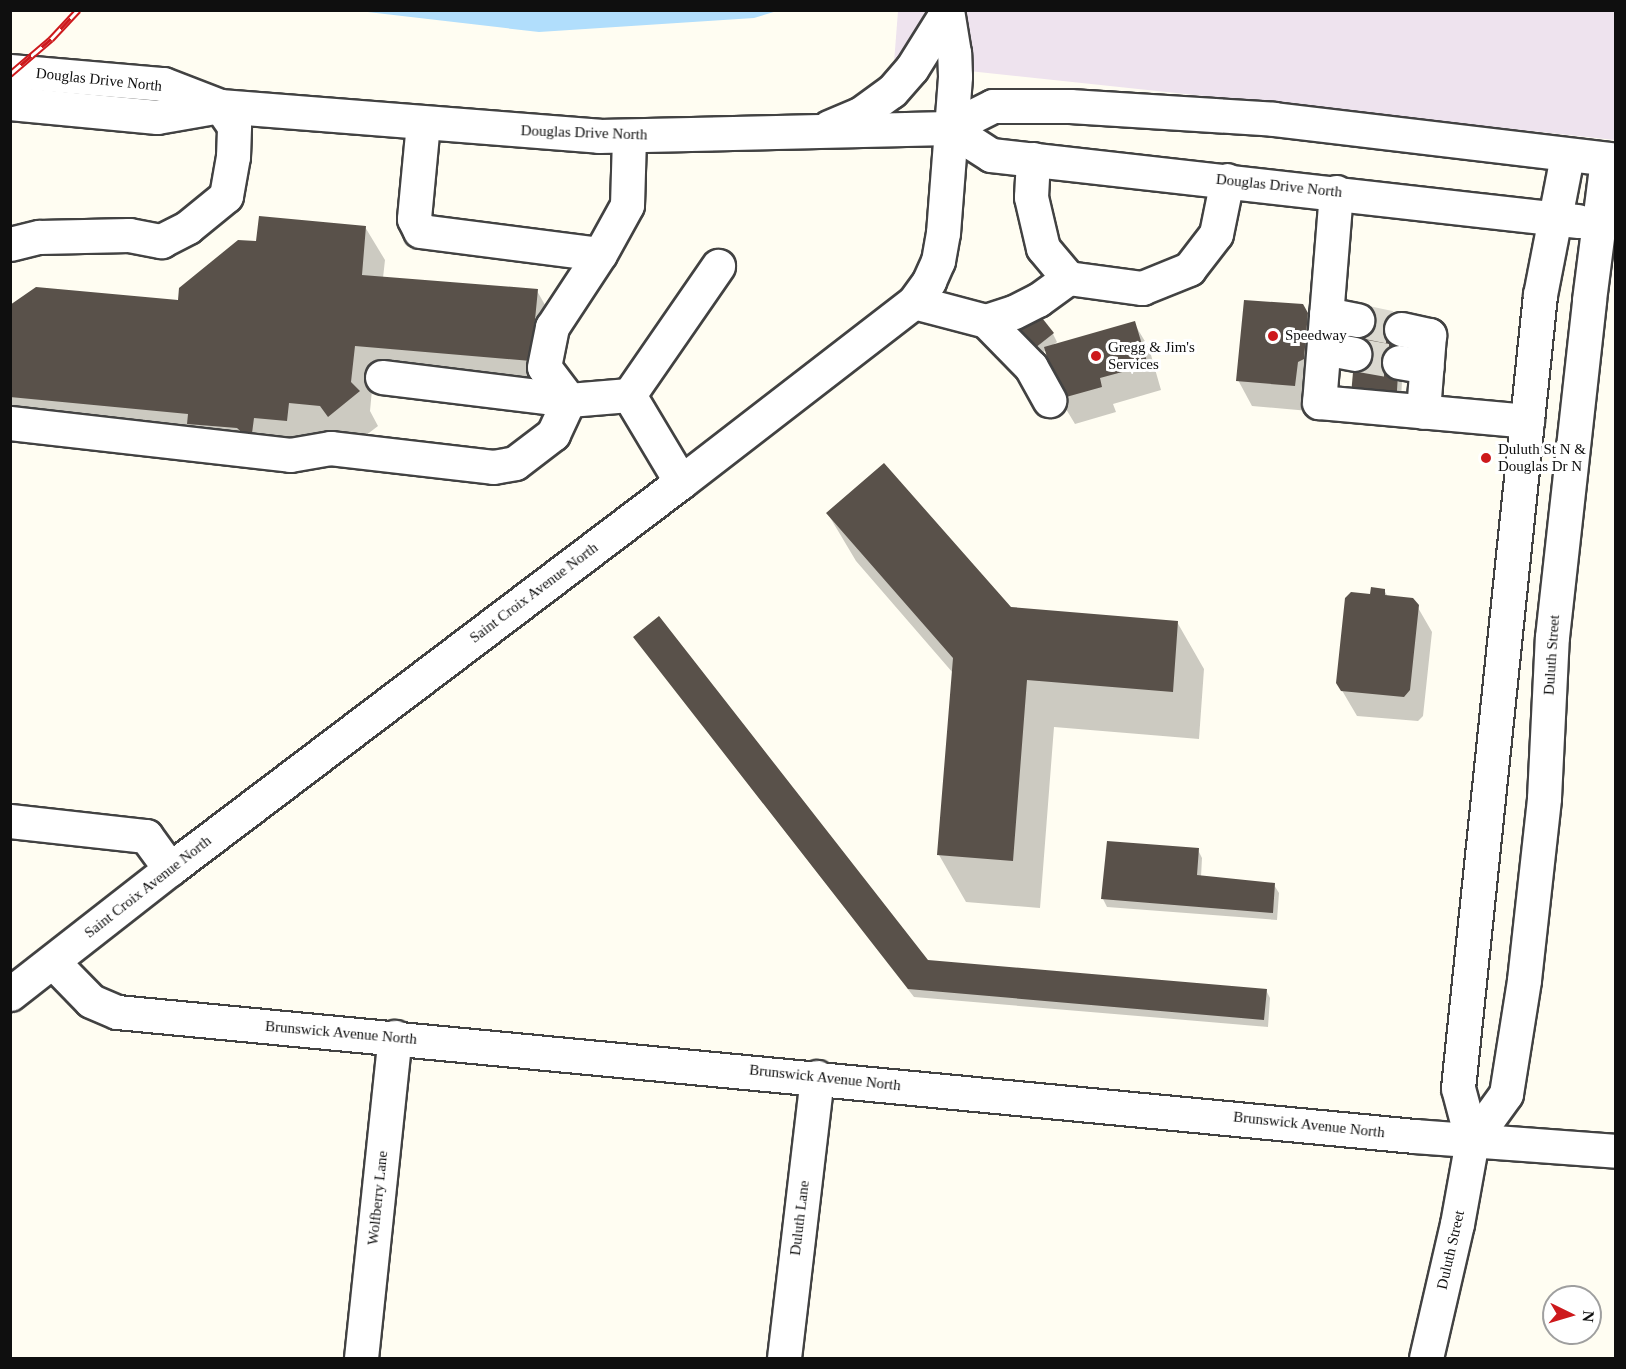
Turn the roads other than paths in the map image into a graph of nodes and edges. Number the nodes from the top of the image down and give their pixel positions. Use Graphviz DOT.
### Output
graph roads {
  1 [pos="947,11"];
  2 [pos="10,71"];
  3 [pos="10,102"];
  4 [pos="220,106"];
  5 [pos="423,123"];
  6 [pos="949,128"];
  7 [pos="819,132"];
  8 [pos="629,136"];
  9 [pos="1567,156"];
  10 [pos="1033,159"];
  11 [pos="1611,160"];
  12 [pos="1227,180"];
  13 [pos="1336,192"];
  14 [pos="1557,217"];
  15 [pos="1608,225"];
  16 [pos="10,244"];
  17 [pos="600,254"];
  18 [pos="718,266"];
  19 [pos="1068,278"];
  20 [pos="914,302"];
  21 [pos="986,321"];
  22 [pos="1401,329"];
  23 [pos="382,377"];
  24 [pos="629,395"];
  25 [pos="568,400"];
  26 [pos="1049,400"];
  27 [pos="1423,412"];
  28 [pos="1527,421"];
  29 [pos="10,423"];
  30 [pos="681,482"];
  31 [pos="10,821"];
  32 [pos="170,869"];
  33 [pos="53,962"];
  34 [pos="10,994"];
  35 [pos="394,1037"];
  36 [pos="817,1077"];
  37 [pos="1472,1141"];
  38 [pos="1616,1151"];
  39 [pos="361,1359"];
  40 [pos="784,1359"];
  41 [pos="1426,1359"];
  1 -- 6 [label="street, Saint Croix Avenue North"];
  1 -- 7 [label="street"];
  2 -- 4 [label="street, Douglas Drive North"];
  3 -- 4 [label="street, Douglas Drive North"];
  4 -- 5 [label="street, Douglas Drive North"];
  4 -- 16 [label="street"];
  5 -- 8 [label="street, Douglas Drive North"];
  5 -- 17 [label="street"];
  6 -- 7 [label="street, Douglas Drive North"];
  6 -- 9 [label="street, Douglas Drive North"];
  6 -- 10 [label="street, Douglas Drive North"];
  6 -- 20 [label="street, Saint Croix Avenue North"];
  7 -- 8 [label="street, Douglas Drive North"];
  8 -- 17 [label="street"];
  9 -- 11 [label="street, Douglas Drive North"];
  9 -- 14 [label="street, Duluth Street"];
  10 -- 12 [label="street, Douglas Drive North"];
  10 -- 19 [label="street"];
  11 -- 15 [label="street, Duluth Street"];
  12 -- 13 [label="street, Douglas Drive North"];
  12 -- 19 [label="street"];
  13 -- 14 [label="street, Douglas Drive North"];
  13 -- 27 [label="street"];
  14 -- 15 [label="street, Douglas Drive North"];
  14 -- 28 [label="street, Duluth Street"];
  15 -- 37 [label="street, Duluth Street"];
  17 -- 25 [label="street"];
  18 -- 24 [label="street"];
  19 -- 21 [label="street"];
  20 -- 21 [label="street"];
  20 -- 30 [label="street, Saint Croix Avenue North"];
  21 -- 26 [label="street"];
  22 -- 27 [label="street"];
  23 -- 25 [label="street"];
  24 -- 25 [label="street"];
  24 -- 30 [label="street"];
  25 -- 29 [label="street"];
  27 -- 28 [label="street"];
  28 -- 37 [label="street, Duluth Street"];
  30 -- 32 [label="street, Saint Croix Avenue North"];
  31 -- 32 [label="street"];
  32 -- 33 [label="street, Saint Croix Avenue North"];
  33 -- 34 [label="street, Saint Croix Avenue North"];
  33 -- 35 [label="street, Brunswick Avenue North"];
  35 -- 36 [label="street, Brunswick Avenue North"];
  35 -- 39 [label="street, Wolfberry Lane"];
  36 -- 37 [label="street, Brunswick Avenue North"];
  36 -- 40 [label="street, Duluth Lane"];
  37 -- 38 [label="street, Brunswick Avenue North"];
  37 -- 41 [label="street, Duluth Street"];
}
